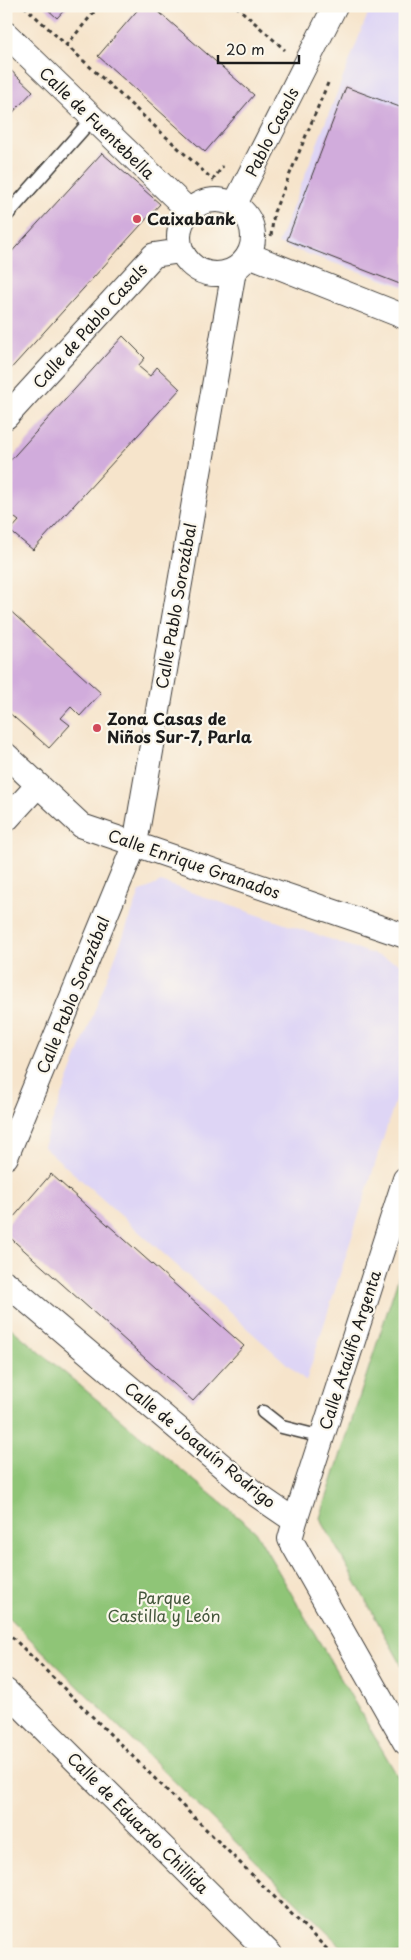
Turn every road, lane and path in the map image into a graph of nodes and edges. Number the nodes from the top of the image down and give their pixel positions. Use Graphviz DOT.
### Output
graph roads {
  1 [pos="24,6"];
  2 [pos="99,6"];
  3 [pos="236,6"];
  4 [pos="335,6"];
  5 [pos="6,34"];
  6 [pos="66,46"];
  7 [pos="282,58"];
  8 [pos="328,82"];
  9 [pos="93,118"];
  10 [pos="224,165"];
  11 [pos="235,204"];
  12 [pos="189,211"];
  13 [pos="6,216"];
  14 [pos="270,242"];
  15 [pos="181,250"];
  16 [pos="242,262"];
  17 [pos="405,317"];
  18 [pos="6,417"];
  19 [pos="6,755"];
  20 [pos="38,785"];
  21 [pos="6,820"];
  22 [pos="135,844"];
  23 [pos="405,936"];
  24 [pos="6,1157"];
  25 [pos="405,1179"];
  26 [pos="6,1283"];
  27 [pos="263,1412"];
  28 [pos="322,1438"];
  29 [pos="295,1521"];
  30 [pos="6,1631"];
  31 [pos="6,1692"];
  32 [pos="405,1742"];
  33 [pos="270,1954"];
  34 [pos="332,1954"];
  1 -- 6 [label="path"];
  2 -- 6 [label="path"];
  3 -- 7 [label="path"];
  4 -- 11 [label="street, Pablo Casals"];
  5 -- 9 [label="street, Calle de Fuentebella"];
  6 -- 10 [label="path"];
  8 -- 14 [label="path"];
  9 -- 12 [label="street, Calle de Fuentebella"];
  9 -- 13 [label="lane"];
  11 -- 12 [label="street"];
  11 -- 16 [label="street"];
  12 -- 15 [label="street"];
  15 -- 16 [label="street"];
  15 -- 18 [label="street, Calle de Pablo Casals"];
  16 -- 17 [label="street"];
  16 -- 22 [label="street, Calle Pablo Sorozábal"];
  19 -- 20 [label="street, Calle Enrique Granados"];
  20 -- 21 [label="street"];
  20 -- 22 [label="street, Calle Enrique Granados"];
  22 -- 23 [label="street, Calle Enrique Granados"];
  22 -- 24 [label="street, Calle Pablo Sorozábal"];
  25 -- 28 [label="street, Calle Ataúlfo Argenta"];
  26 -- 29 [label="street, Calle de Joaquín Rodrigo"];
  27 -- 28 [label="lane"];
  28 -- 29 [label="street, Calle Ataúlfo Argenta"];
  29 -- 32 [label="street"];
  30 -- 34 [label="path"];
  31 -- 33 [label="street, Calle de Eduardo Chillida"];
}
